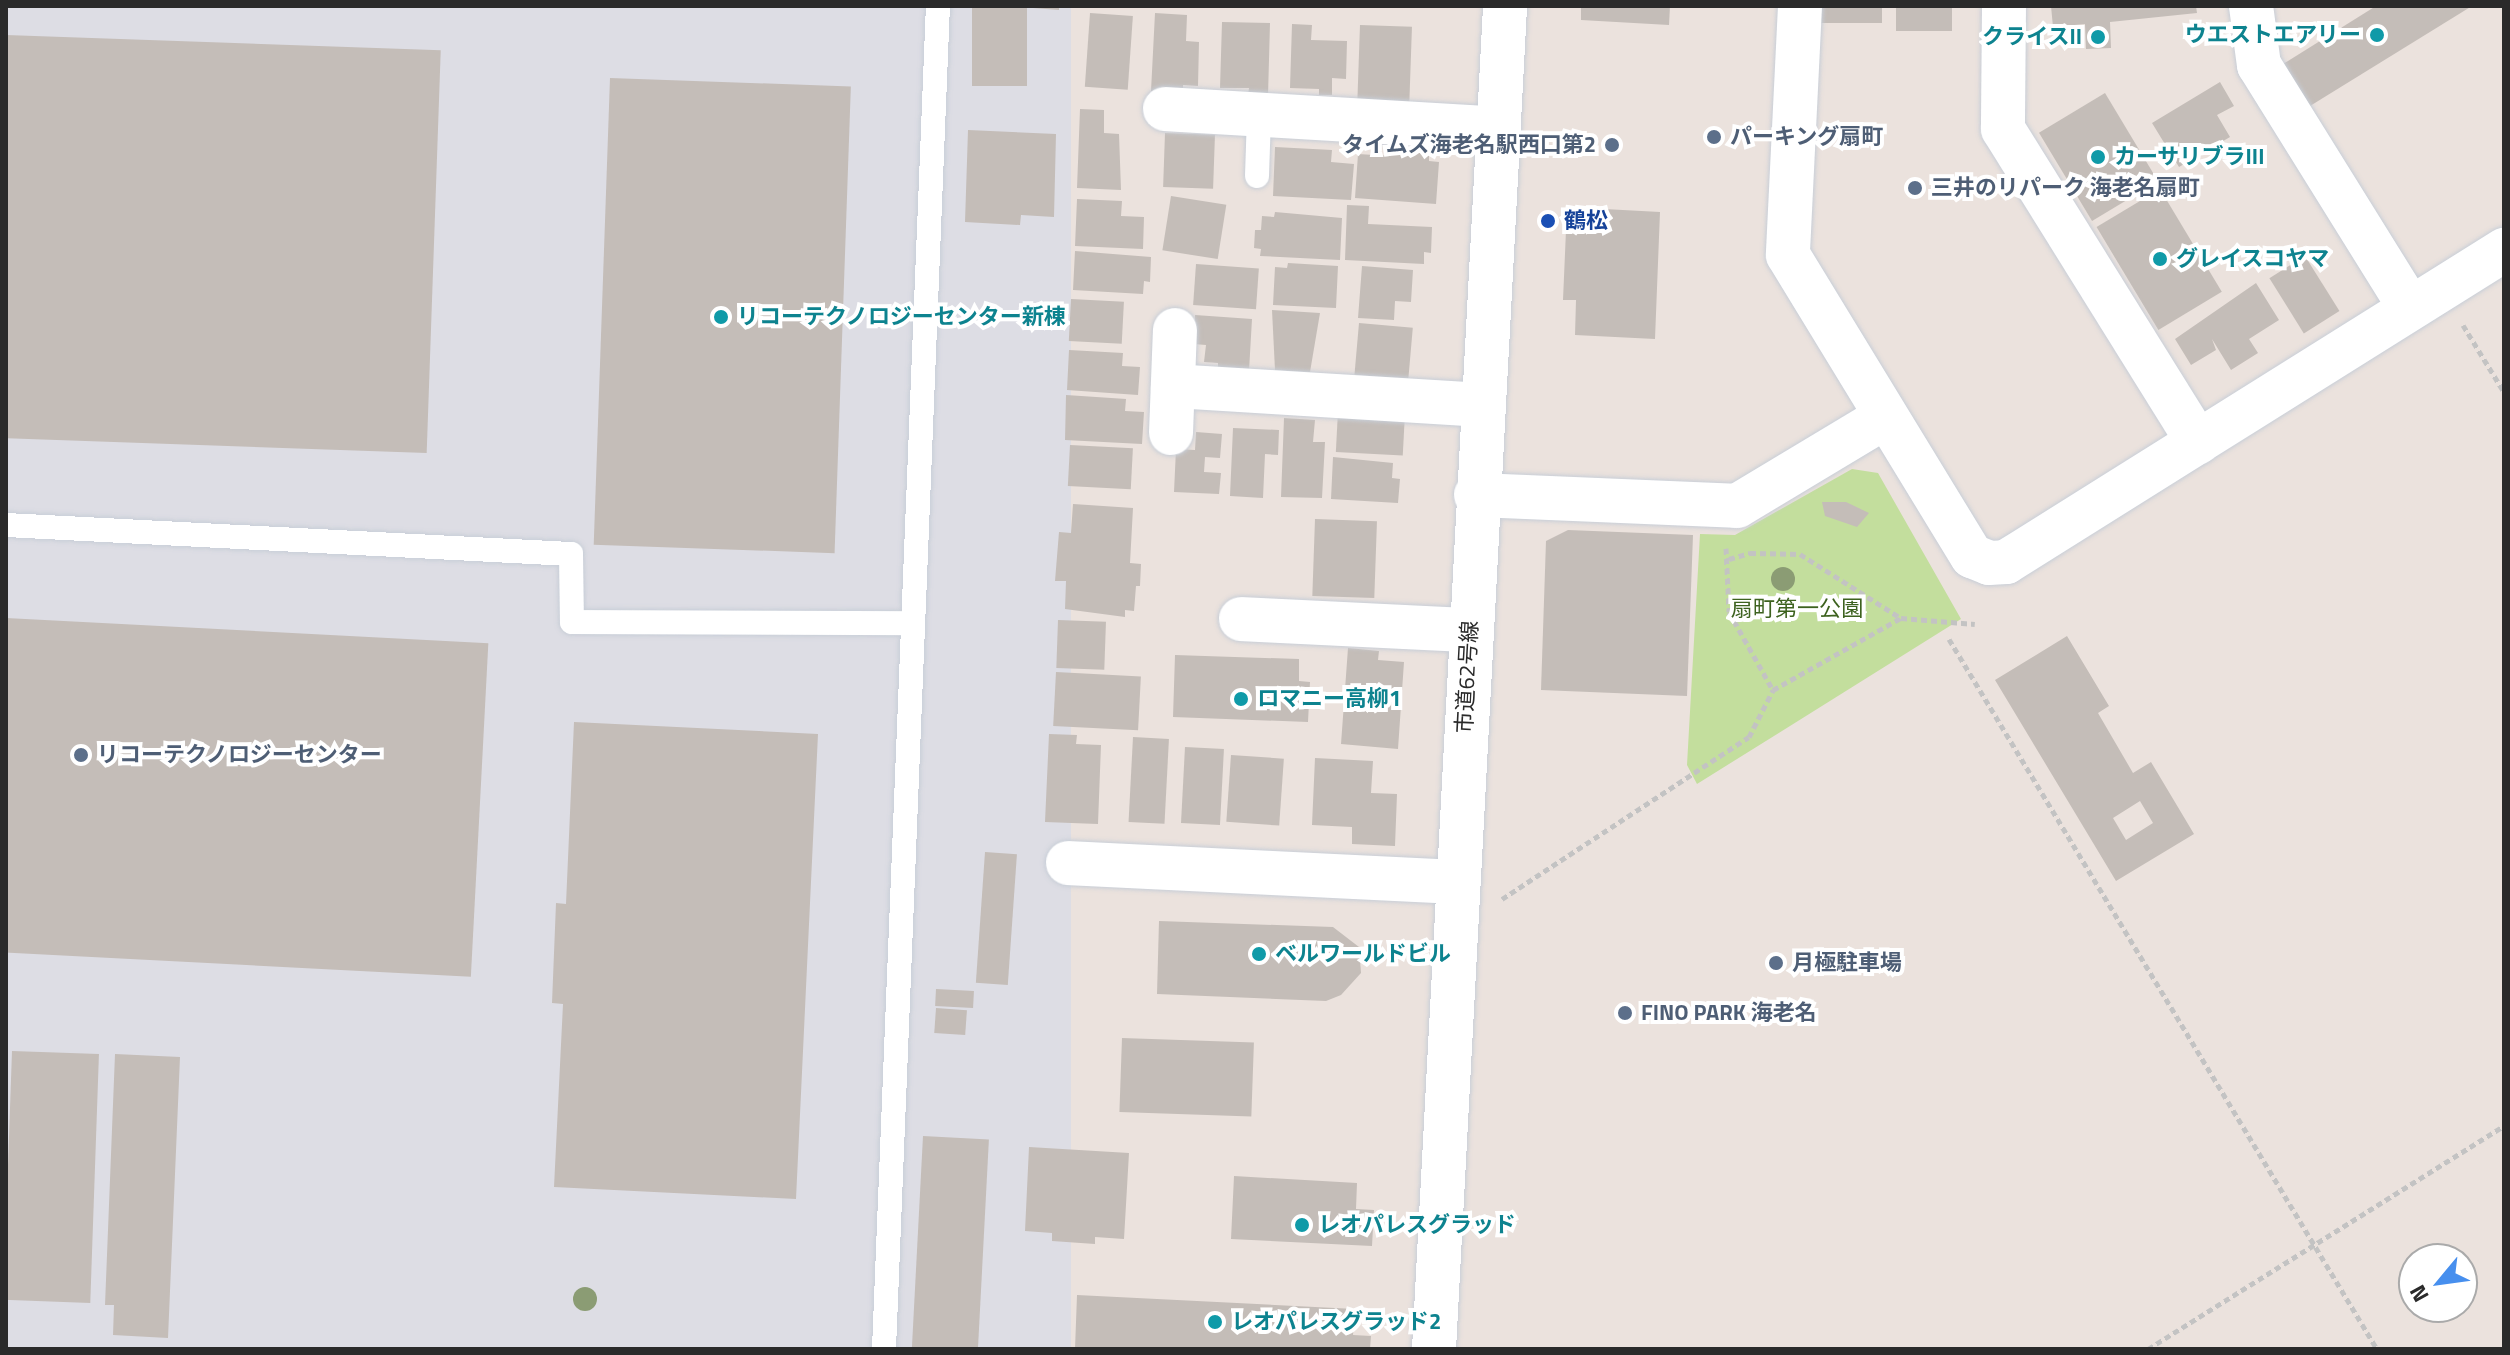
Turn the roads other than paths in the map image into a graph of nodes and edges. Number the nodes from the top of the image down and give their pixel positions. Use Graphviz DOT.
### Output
graph roads {
  1 [pos="938,6"];
  2 [pos="1505,6"];
  3 [pos="1800,6"];
  4 [pos="2004,6"];
  5 [pos="2251,6"];
  6 [pos="1165,109"];
  7 [pos="1259,115"];
  8 [pos="1497,129"];
  9 [pos="1257,176"];
  10 [pos="2504,250"];
  11 [pos="2410,308"];
  12 [pos="1175,330"];
  13 [pos="1173,386"];
  14 [pos="1481,405"];
  15 [pos="1885,417"];
  16 [pos="1171,433"];
  17 [pos="2198,442"];
  18 [pos="1476,495"];
  19 [pos="6,525"];
  20 [pos="1241,619"];
  21 [pos="913,623"];
  22 [pos="1470,630"];
  23 [pos="1068,863"];
  24 [pos="1456,882"];
  25 [pos="884,1349"];
  26 [pos="1434,1349"];
  1 -- 21 [label="lane"];
  2 -- 8 [label="street, 市道62号線"];
  3 -- 15 [label="street"];
  4 -- 17 [label="street"];
  5 -- 11 [label="street"];
  6 -- 7 [label="street"];
  7 -- 8 [label="street"];
  7 -- 9 [label="lane"];
  8 -- 14 [label="street, 市道62号線"];
  10 -- 11 [label="street"];
  11 -- 17 [label="street"];
  12 -- 13 [label="street"];
  13 -- 14 [label="street"];
  13 -- 16 [label="street"];
  14 -- 18 [label="street, 市道62号線"];
  15 -- 17 [label="street"];
  15 -- 18 [label="street"];
  18 -- 22 [label="street, 市道62号線"];
  19 -- 21 [label="lane"];
  20 -- 22 [label="street"];
  21 -- 25 [label="lane"];
  22 -- 24 [label="street, 市道62号線"];
  23 -- 24 [label="street"];
  24 -- 26 [label="street, 市道62号線"];
}
